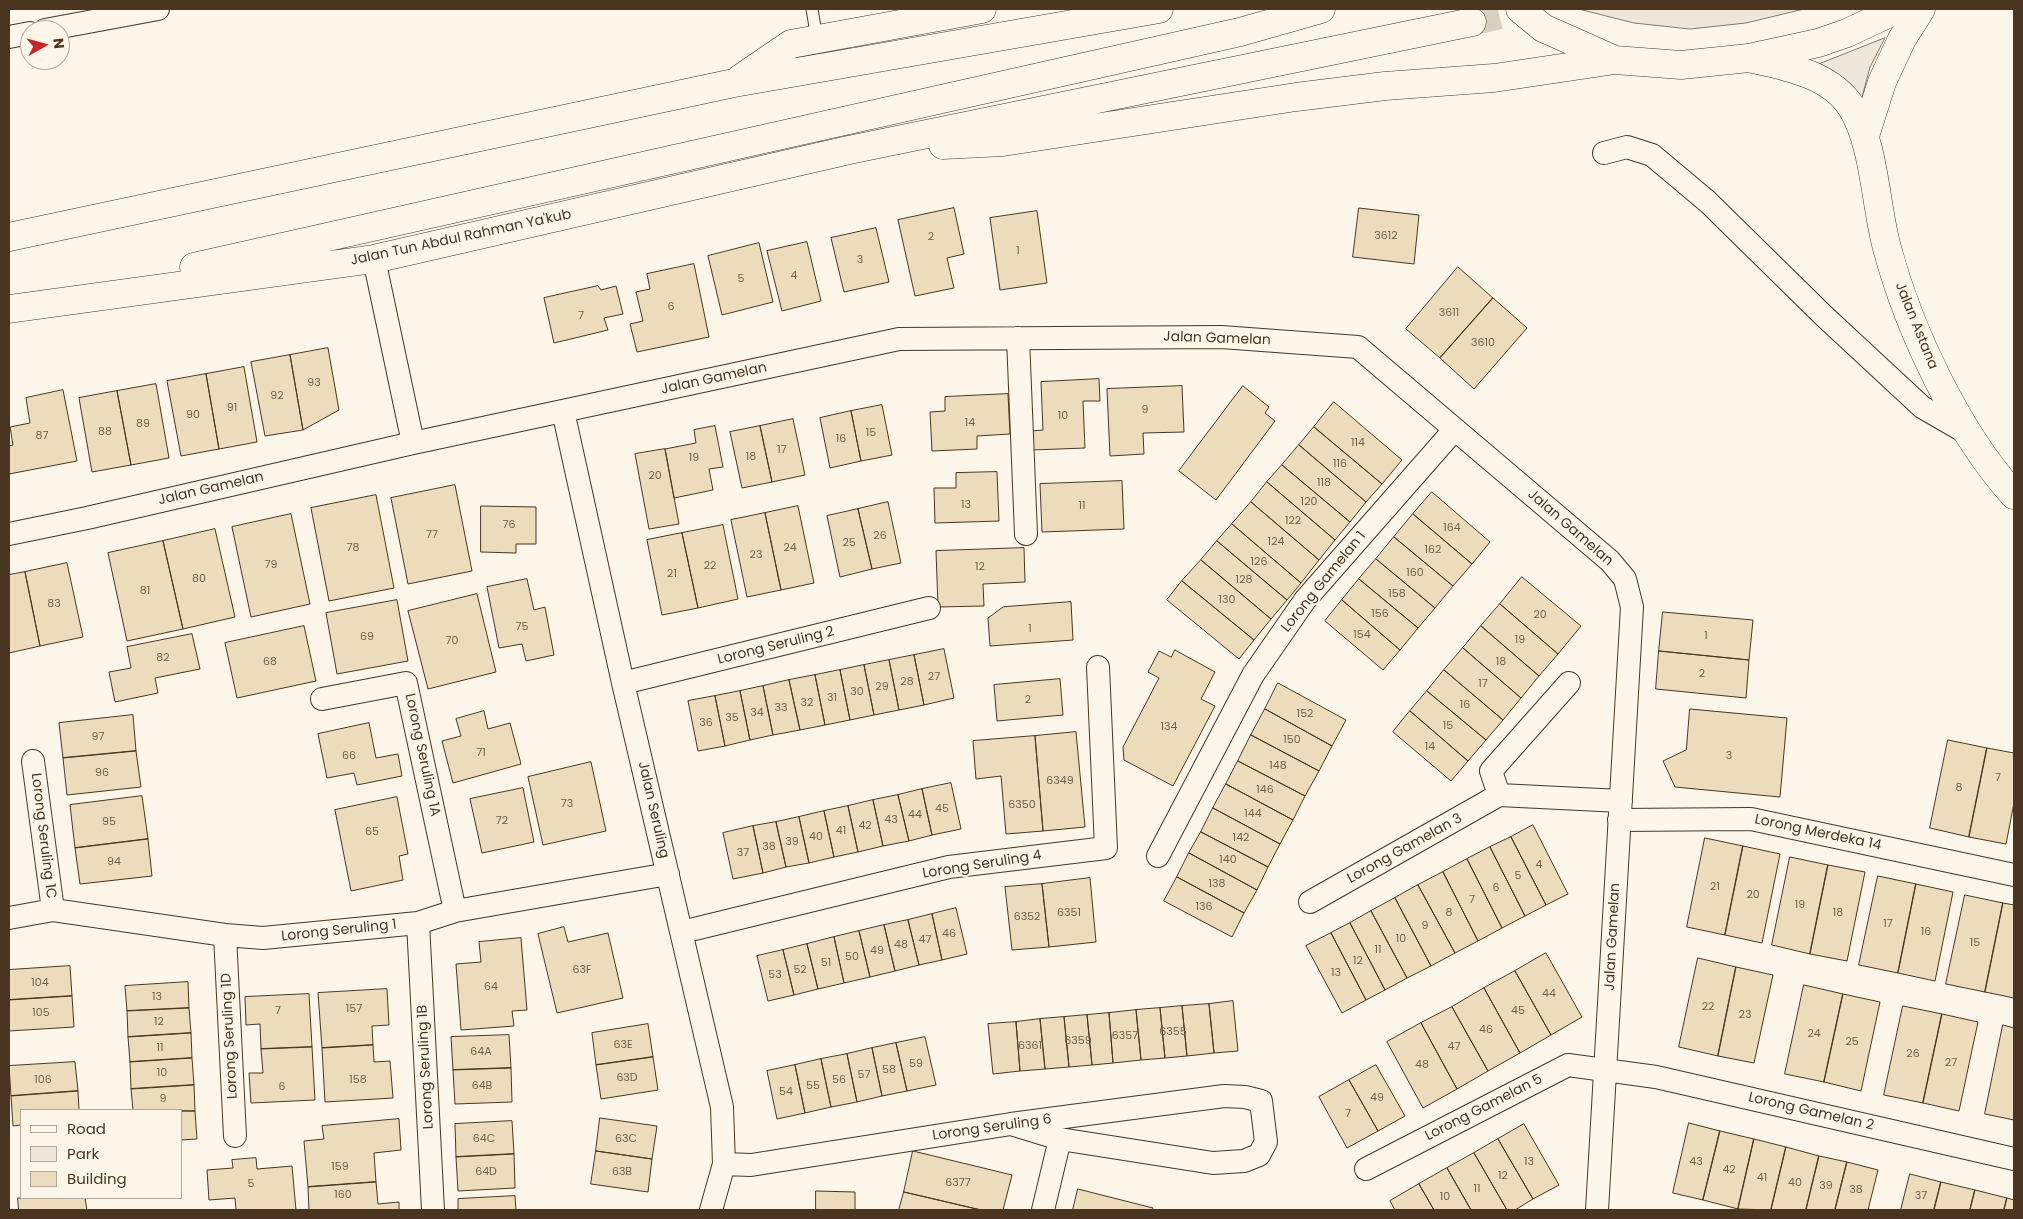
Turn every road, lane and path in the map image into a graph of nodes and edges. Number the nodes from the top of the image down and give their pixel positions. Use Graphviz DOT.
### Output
graph roads {
  1 [pos="158,9"];
  2 [pos="812,9"];
  3 [pos="982,9"];
  4 [pos="1159,9"];
  5 [pos="1321,9"];
  6 [pos="1520,9"];
  7 [pos="1898,9"];
  8 [pos="1921,9"];
  9 [pos="929,14"];
  10 [pos="71,17"];
  11 [pos="1472,22"];
  12 [pos="817,39"];
  13 [pos="1749,58"];
  14 [pos="1615,60"];
  15 [pos="734,83"];
  16 [pos="1866,136"];
  17 [pos="849,150"];
  18 [pos="1604,153"];
  19 [pos="9,237"];
  20 [pos="374,259"];
  21 [pos="9,309"];
  22 [pos="1018,338"];
  23 [pos="563,411"];
  24 [pos="1455,429"];
  25 [pos="1966,433"];
  26 [pos="413,443"];
  27 [pos="2014,495"];
  28 [pos="9,534"];
  29 [pos="1026,534"];
  30 [pos="929,608"];
  31 [pos="1098,667"];
  32 [pos="623,683"];
  33 [pos="1569,683"];
  34 [pos="322,699"];
  35 [pos="33,761"];
  36 [pos="1499,795"];
  37 [pos="1620,810"];
  38 [pos="1158,856"];
  39 [pos="668,874"];
  40 [pos="2014,875"];
  41 [pos="1310,902"];
  42 [pos="53,910"];
  43 [pos="456,912"];
  44 [pos="9,918"];
  45 [pos="418,923"];
  46 [pos="682,932"];
  47 [pos="225,935"];
  48 [pos="1606,1070"];
  49 [pos="1011,1124"];
  50 [pos="235,1136"];
  51 [pos="1060,1139"];
  52 [pos="2014,1159"];
  53 [pos="724,1164"];
  54 [pos="1366,1169"];
  55 [pos="433,1210"];
  56 [pos="711,1210"];
  57 [pos="1043,1210"];
  58 [pos="1596,1210"];
  1 -- 10 [label="street"];
  2 -- 12 [label="lane"];
  3 -- 9 [label="main road"];
  4 -- 15 [label="main road"];
  5 -- 21 [label="main road"];
  6 -- 14 [label="main road"];
  7 -- 13 [label="main road"];
  8 -- 16 [label="main road"];
  9 -- 12 [label="main road"];
  11 -- 17 [label="main road"];
  12 -- 15 [label="main road"];
  13 -- 14 [label="main road"];
  13 -- 16 [label="main road"];
  14 -- 17 [label="main road"];
  15 -- 19 [label="main road"];
  16 -- 25 [label="main road, Jalan Astana"];
  17 -- 20 [label="main road, Jalan Tun Abdul Rahman Ya'kub"];
  18 -- 25 [label="street"];
  20 -- 21 [label="main road, Jalan Tun Abdul Rahman Ya'kub"];
  20 -- 26 [label="street"];
  22 -- 23 [label="street, Jalan Gamelan"];
  22 -- 24 [label="street, Jalan Gamelan"];
  22 -- 29 [label="street"];
  23 -- 26 [label="street, Jalan Gamelan"];
  23 -- 32 [label="street, Jalan Seruling"];
  24 -- 37 [label="street, Jalan Gamelan"];
  24 -- 38 [label="street, Lorong Gamelan 1"];
  25 -- 27 [label="main road, Jalan Astana"];
  26 -- 28 [label="street, Jalan Gamelan"];
  30 -- 32 [label="street, Lorong Seruling 2"];
  31 -- 46 [label="street, Lorong Seruling 4"];
  32 -- 39 [label="street, Jalan Seruling"];
  33 -- 36 [label="street"];
  34 -- 43 [label="street, Lorong Seruling 1A"];
  35 -- 42 [label="street, Lorong Seruling 1C"];
  36 -- 37 [label="street"];
  36 -- 41 [label="street, Lorong Gamelan 3"];
  37 -- 40 [label="street, Lorong Merdeka 14"];
  37 -- 48 [label="street, Jalan Gamelan"];
  39 -- 43 [label="street, Lorong Seruling 1"];
  39 -- 46 [label="street, Jalan Seruling"];
  42 -- 44 [label="street, Lorong Seruling 1"];
  42 -- 47 [label="street, Lorong Seruling 1"];
  43 -- 45 [label="street, Lorong Seruling 1"];
  45 -- 47 [label="street, Lorong Seruling 1"];
  45 -- 55 [label="street, Lorong Seruling 1B"];
  46 -- 53 [label="street, Jalan Seruling"];
  47 -- 50 [label="street, Lorong Seruling 1D"];
  48 -- 52 [label="street, Lorong Gamelan 2"];
  48 -- 54 [label="street, Lorong Gamelan 5"];
  48 -- 58 [label="street, Jalan Gamelan"];
  49 -- 51 [label="street"];
  49 -- 51 [label="street, Lorong Seruling 6"];
  49 -- 53 [label="street, Lorong Seruling 6"];
  51 -- 57 [label="street"];
  53 -- 56 [label="street, Jalan Seruling"];
}
